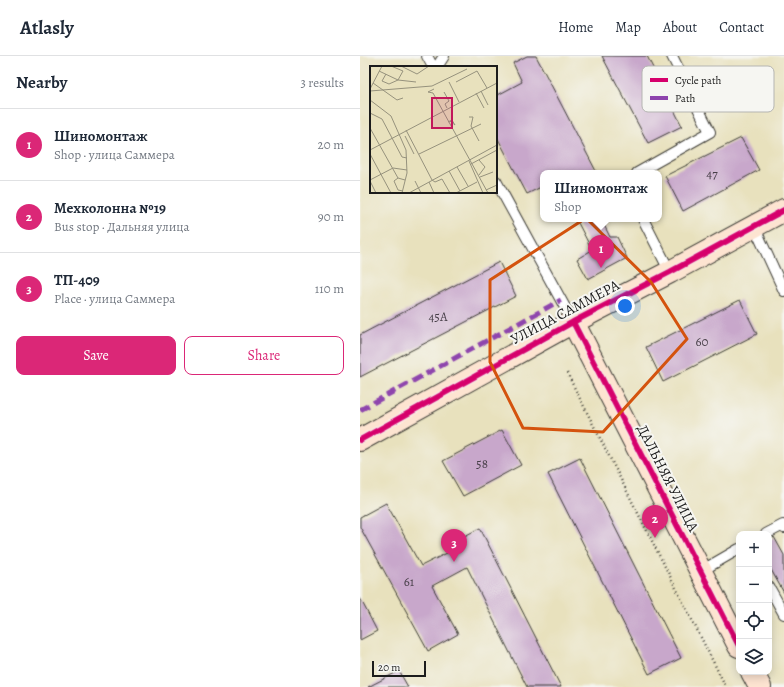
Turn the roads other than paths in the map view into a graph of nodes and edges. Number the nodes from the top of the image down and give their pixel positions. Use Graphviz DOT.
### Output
graph roads {
  1 [pos="427,56"];
  2 [pos="444,56"];
  3 [pos="672,56"];
  4 [pos="432,66"];
  5 [pos="438,66"];
  6 [pos="677,66"];
  7 [pos="700,112"];
  8 [pos="642,170"];
  9 [pos="497,183"];
  10 [pos="784,210"];
  11 [pos="645,222"];
  12 [pos="754,226"];
  13 [pos="670,272"];
  14 [pos="784,291"];
  15 [pos="573,322"];
  16 [pos="360,440"];
  17 [pos="784,528"];
  18 [pos="771,531"];
  19 [pos="736,551"];
  20 [pos="701,571"];
  21 [pos="772,592"];
  22 [pos="784,614"];
  23 [pos="736,640"];
  24 [pos="754,675"];
  25 [pos="760,687"];
  1 -- 4 [label="lane"];
  2 -- 5 [label="lane"];
  3 -- 6 [label="lane"];
  7 -- 8 [label="lane"];
  9 -- 15 [label="lane"];
  10 -- 12 [label="street, УЛИЦА САММЕРА"];
  11 -- 13 [label="lane"];
  12 -- 13 [label="street, УЛИЦА САММЕРА"];
  12 -- 14 [label="lane"];
  13 -- 15 [label="street, УЛИЦА САММЕРА"];
  15 -- 16 [label="street, УЛИЦА САММЕРА"];
  15 -- 20 [label="street, ДАЛЬНЯЯ УЛИЦА"];
  17 -- 18 [label="lane"];
  19 -- 20 [label="lane"];
  20 -- 23 [label="street, ДАЛЬНЯЯ УЛИЦА"];
  21 -- 22 [label="lane"];
  24 -- 25 [label="street"];
}
